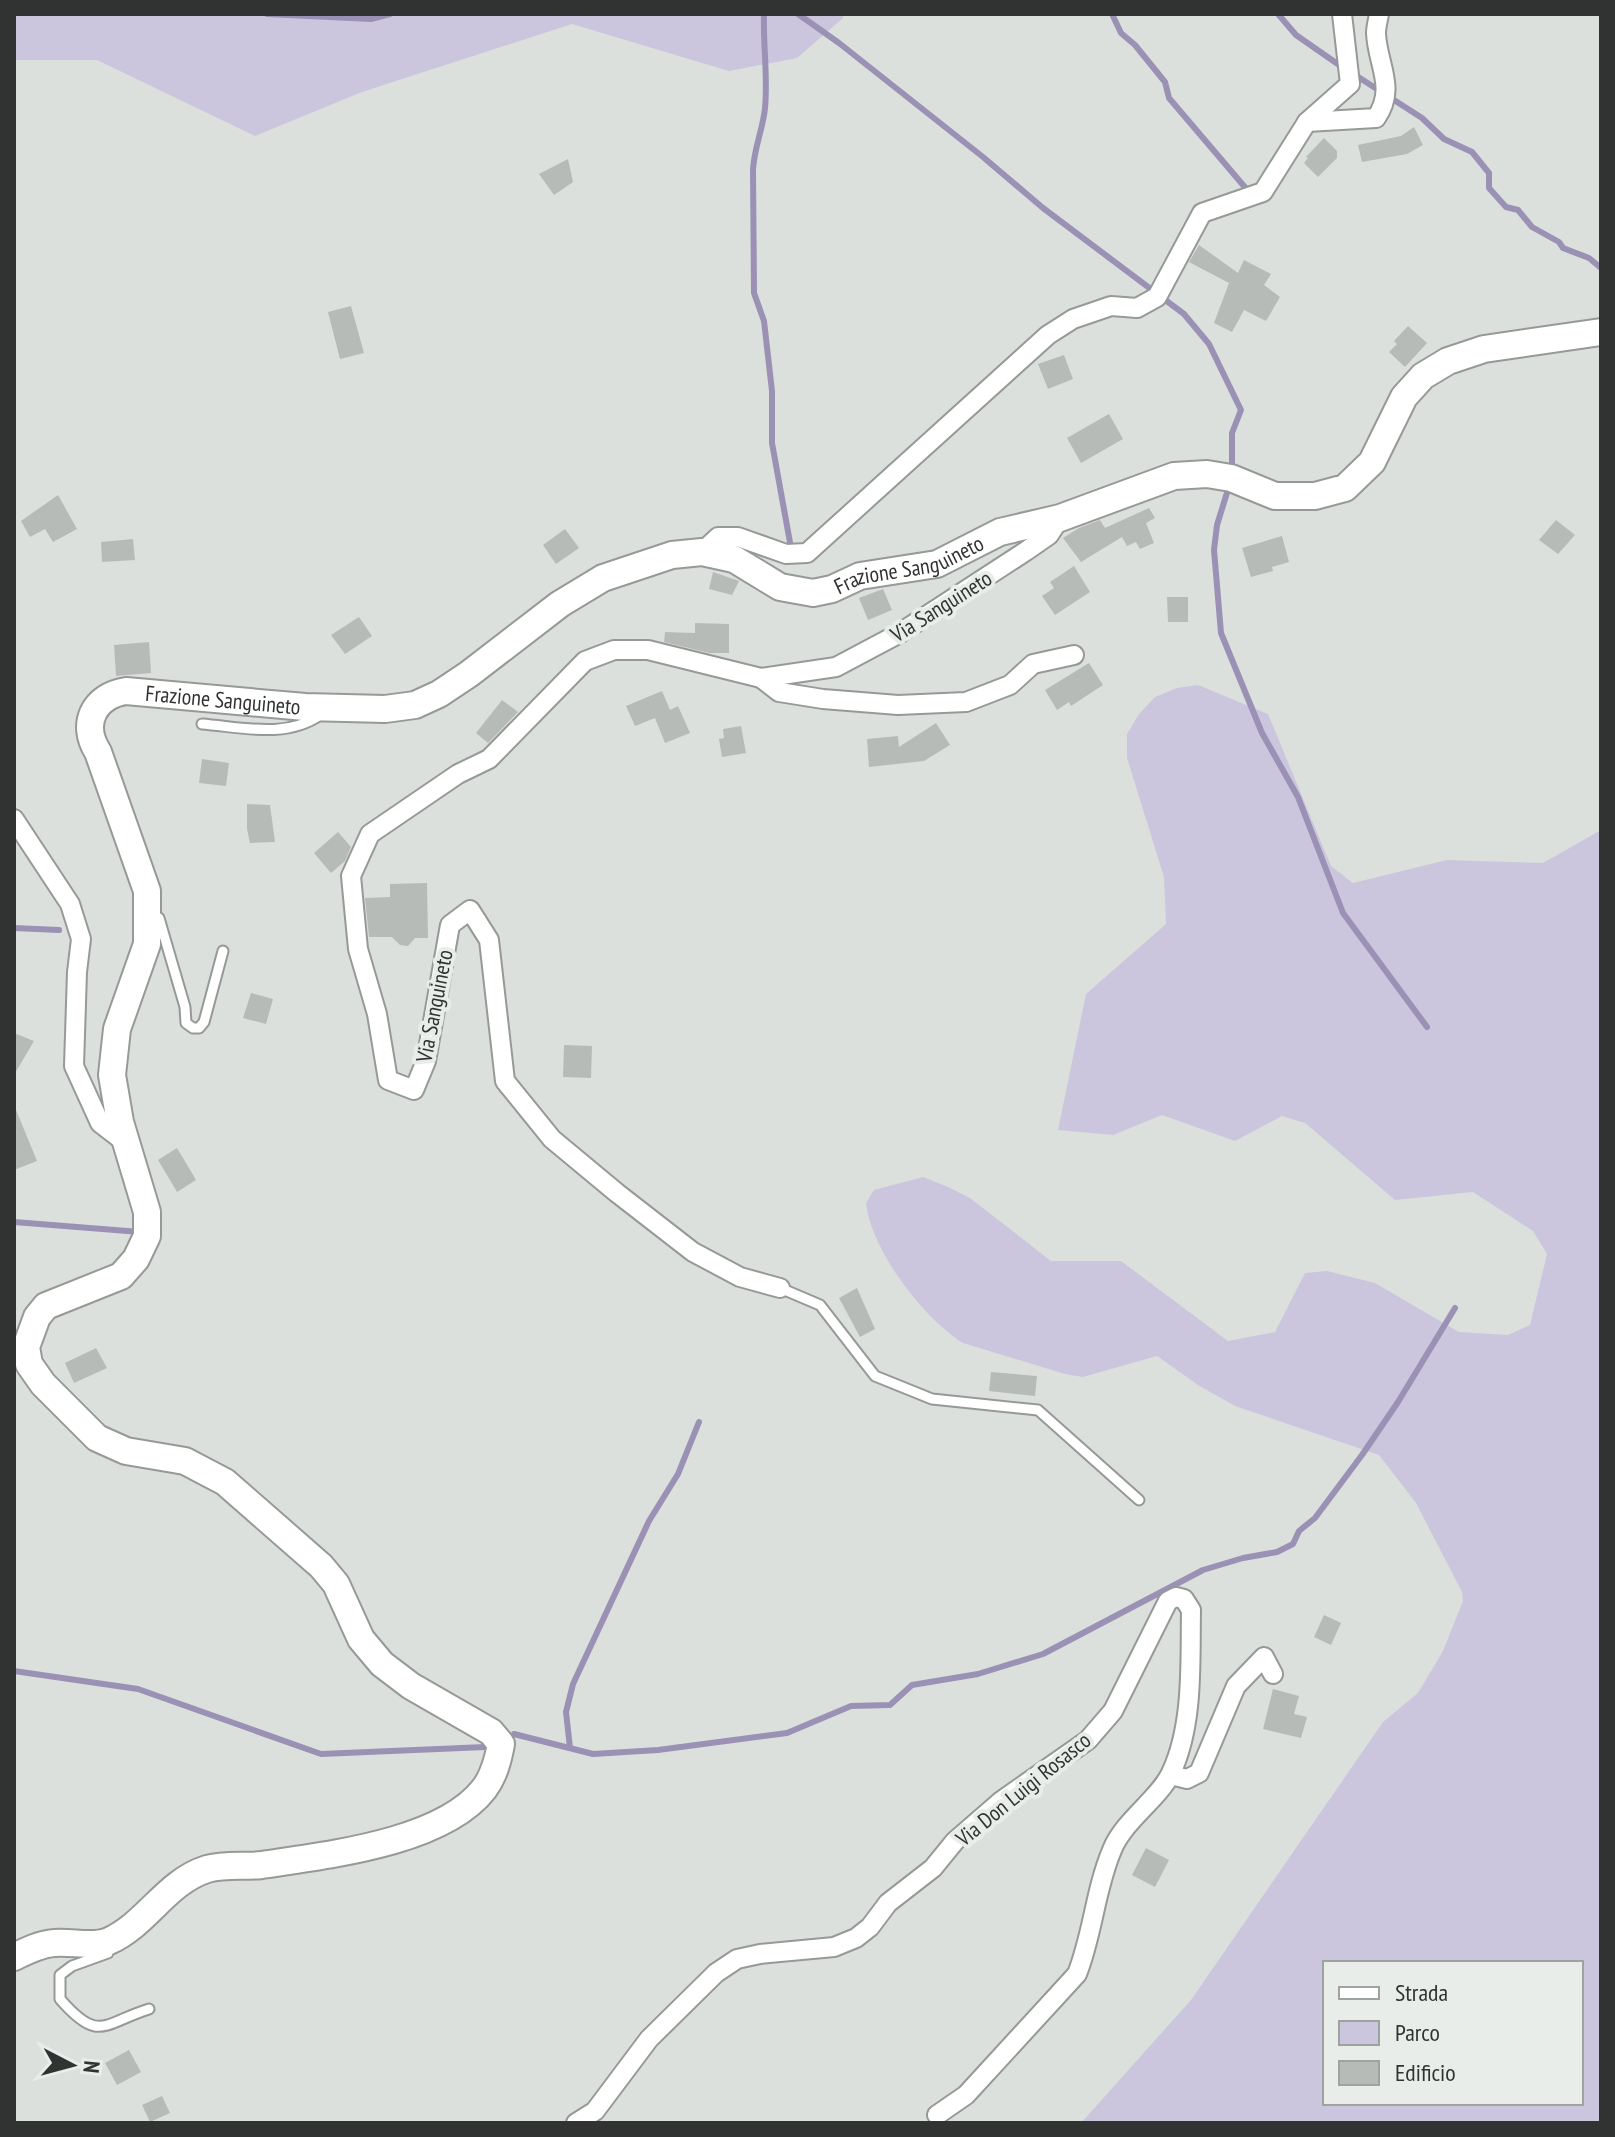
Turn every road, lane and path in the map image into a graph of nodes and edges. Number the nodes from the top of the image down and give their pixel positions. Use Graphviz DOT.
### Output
graph roads {
  1 [pos="1342,14"];
  2 [pos="1379,14"];
  3 [pos="1307,122"];
  4 [pos="1601,332"];
  5 [pos="1060,518"];
  6 [pos="702,552"];
  7 [pos="1074,655"];
  8 [pos="761,678"];
  9 [pos="329,708"];
  10 [pos="202,724"];
  11 [pos="14,819"];
  12 [pos="149,910"];
  13 [pos="223,951"];
  14 [pos="126,1143"];
  15 [pos="780,1288"];
  16 [pos="1139,1500"];
  17 [pos="1273,1674"];
  18 [pos="1171,1775"];
  19 [pos="113,1952"];
  20 [pos="14,1957"];
  21 [pos="149,2009"];
  22 [pos="937,2115"];
  23 [pos="576,2123"];
  1 -- 3 [label="street"];
  2 -- 3 [label="street"];
  3 -- 6 [label="street"];
  4 -- 5 [label="street, Frazione Sanguineto"];
  5 -- 6 [label="street, Frazione Sanguineto"];
  5 -- 8 [label="street, Via Sanguineto"];
  6 -- 9 [label="street, Frazione Sanguineto"];
  7 -- 8 [label="street, Via Sanguineto"];
  8 -- 15 [label="street, Via Sanguineto"];
  9 -- 10 [label="lane"];
  9 -- 12 [label="street, Frazione Sanguineto"];
  11 -- 14 [label="street"];
  12 -- 13 [label="lane"];
  12 -- 14 [label="street, Frazione Sanguineto"];
  14 -- 20 [label="street, Frazione Sanguineto"];
  15 -- 16 [label="lane"];
  17 -- 18 [label="street"];
  18 -- 22 [label="street, Via Don Luigi Rosasco"];
  18 -- 23 [label="street, Via Don Luigi Rosasco"];
  19 -- 21 [label="lane"];
}
